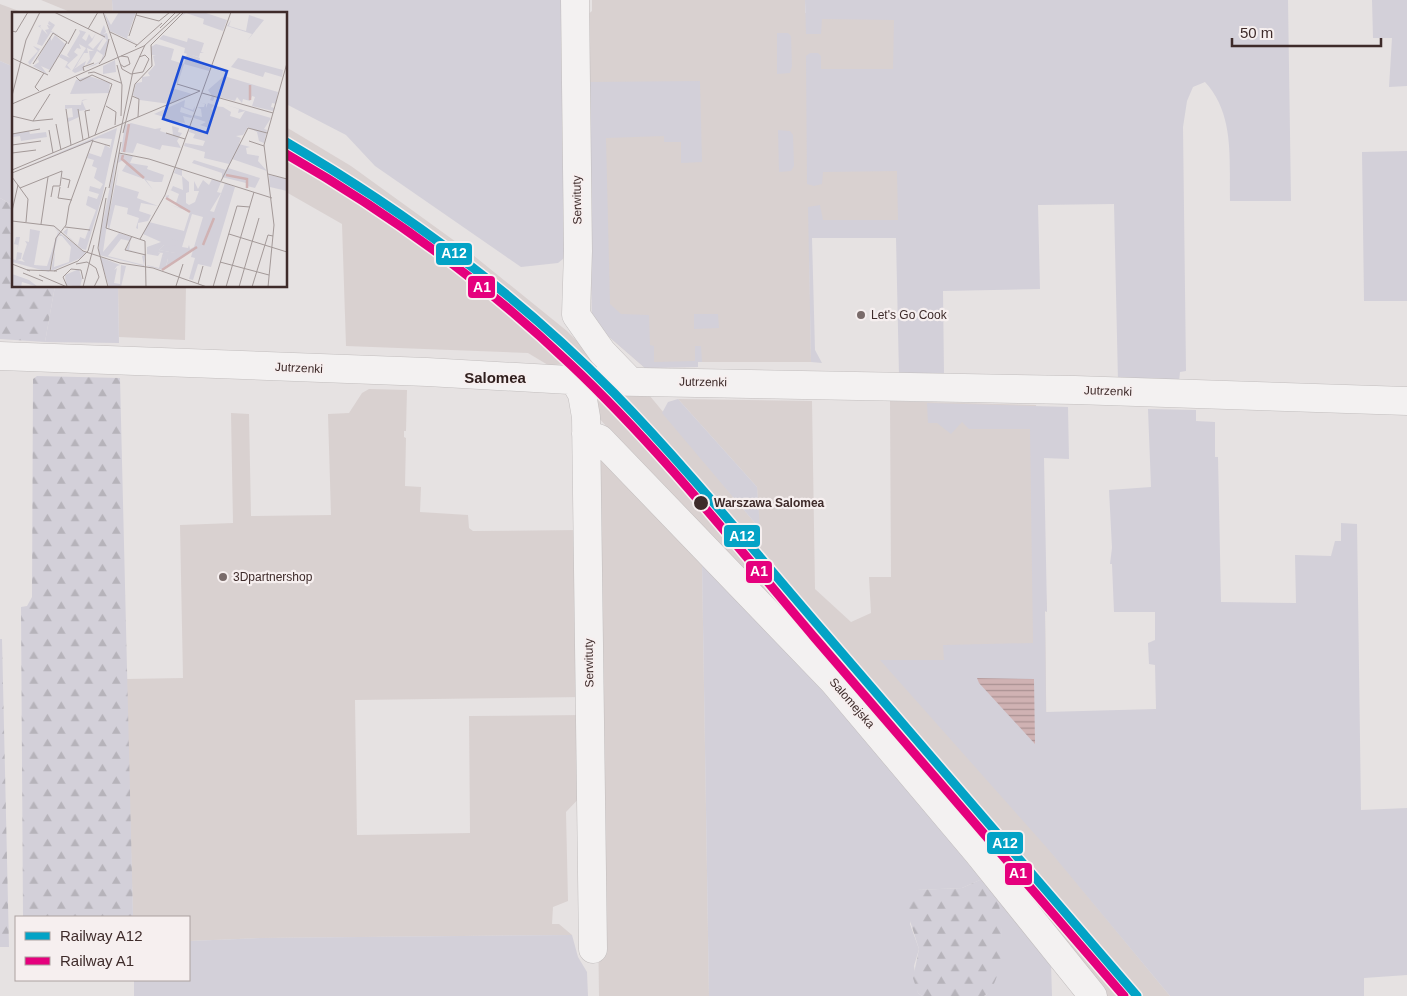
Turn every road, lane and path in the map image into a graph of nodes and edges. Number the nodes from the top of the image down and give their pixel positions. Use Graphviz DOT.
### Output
graph roads {
  1 [pos="575,0"];
  2 [pos="0,356"];
  3 [pos="574,380"];
  4 [pos="630,381"];
  5 [pos="1407,401"];
  6 [pos="586,434"];
  7 [pos="593,949"];
  8 [pos="1093,996"];
  1 -- 4 [label="street, Serwituty"];
  2 -- 3 [label="street, Jutrzenki"];
  3 -- 4 [label="street, Jutrzenki"];
  3 -- 6 [label="street, Serwituty"];
  4 -- 5 [label="street, Jutrzenki"];
  6 -- 7 [label="street, Serwituty"];
  6 -- 8 [label="street, Salomejska"];
}
